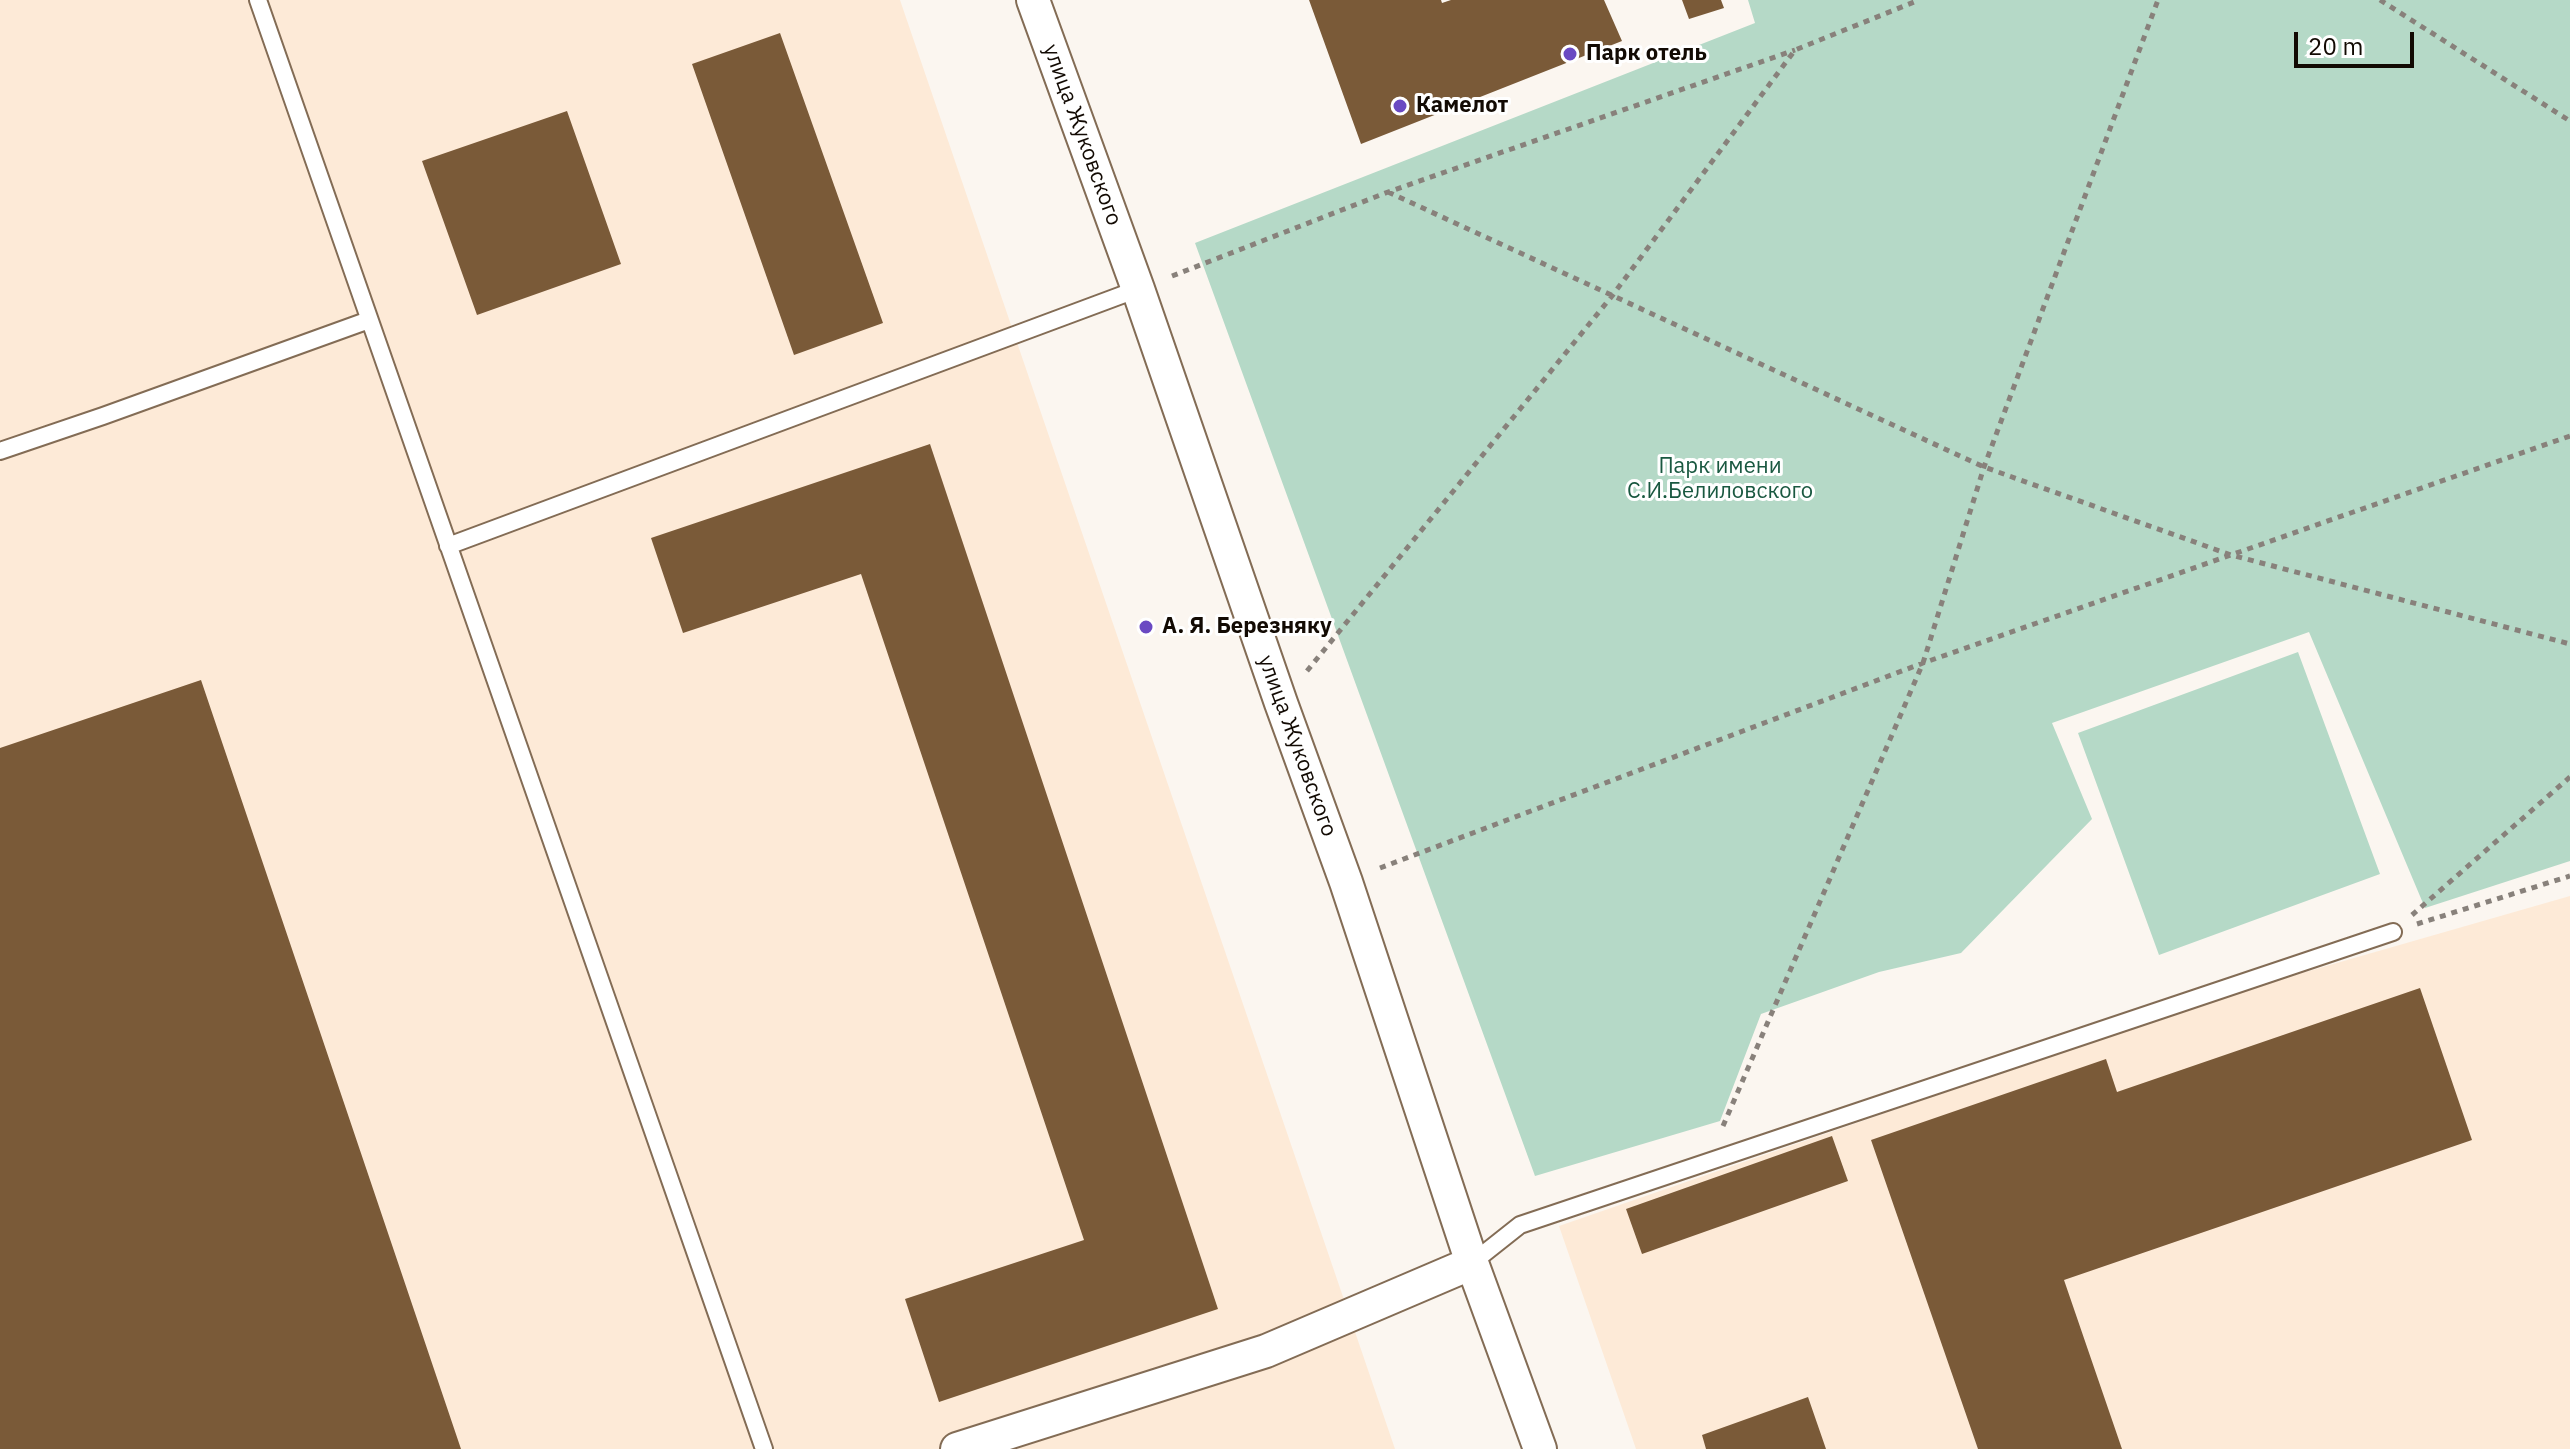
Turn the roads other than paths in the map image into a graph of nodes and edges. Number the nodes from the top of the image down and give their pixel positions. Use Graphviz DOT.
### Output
graph roads {
  1 [pos="258,0"];
  2 [pos="1033,0"];
  3 [pos="1138,289"];
  4 [pos="369,320"];
  5 [pos="0,451"];
  6 [pos="448,546"];
  7 [pos="2393,932"];
  8 [pos="1472,1263"];
  9 [pos="764,1449"];
  10 [pos="957,1449"];
  11 [pos="1540,1449"];
  1 -- 4 [label="lane"];
  2 -- 3 [label="street, улица Жуковского"];
  3 -- 6 [label="lane"];
  3 -- 8 [label="street, улица Жуковского"];
  4 -- 5 [label="lane"];
  4 -- 6 [label="lane"];
  6 -- 9 [label="lane"];
  7 -- 8 [label="lane"];
  8 -- 10 [label="street"];
  8 -- 11 [label="street, улица Жуковского"];
}
